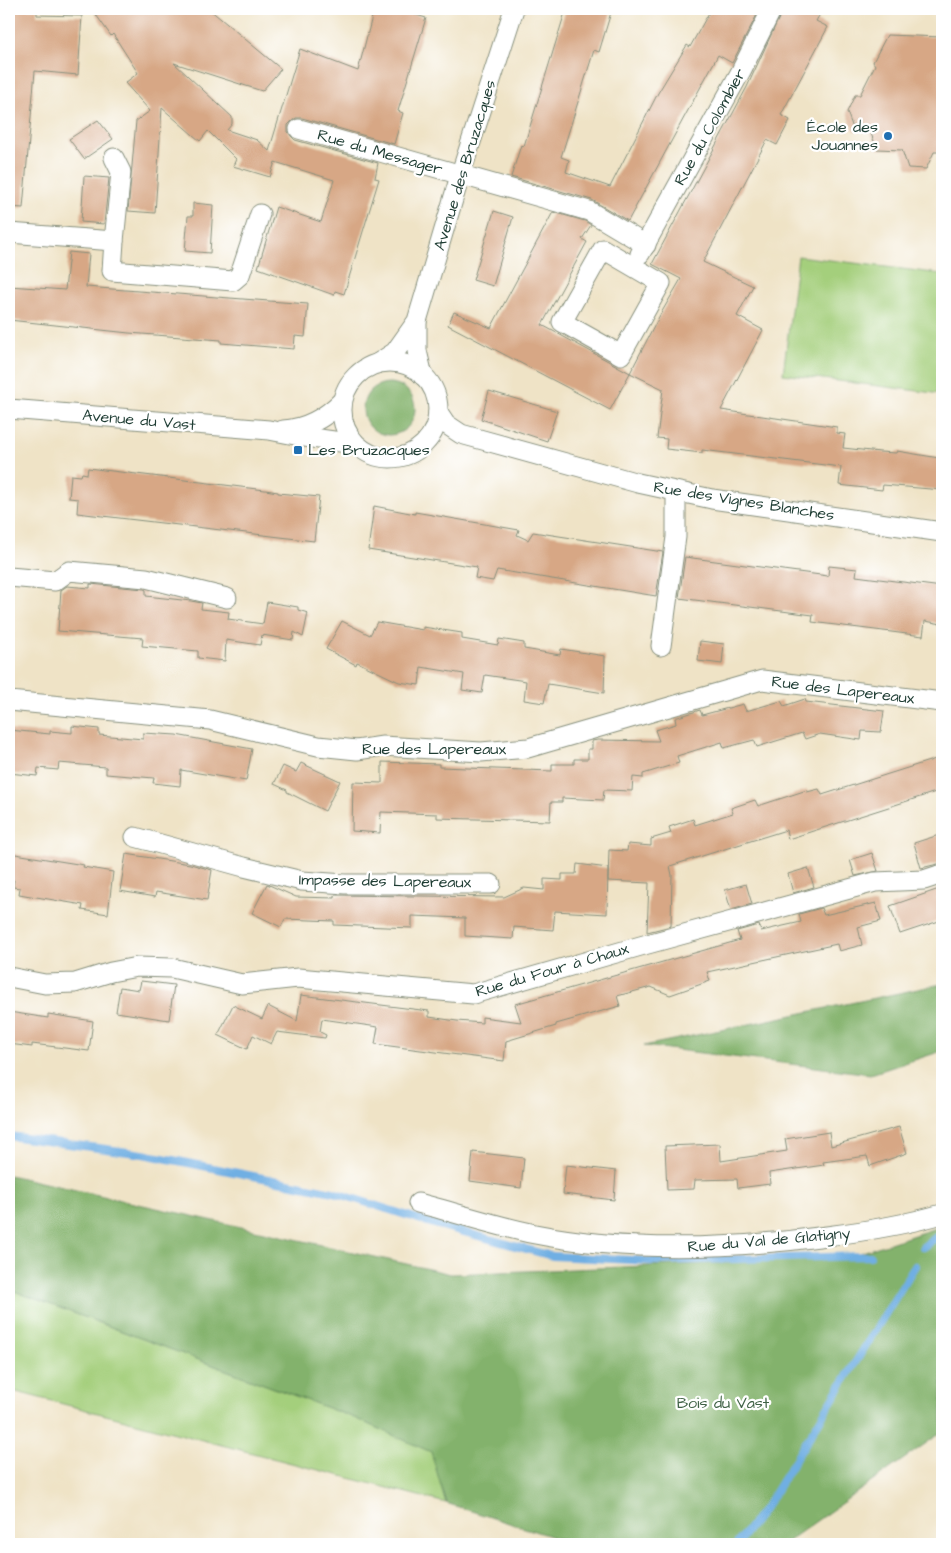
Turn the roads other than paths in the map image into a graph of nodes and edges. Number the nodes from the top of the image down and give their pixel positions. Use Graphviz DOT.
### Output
graph roads {
  1 [pos="514,9"];
  2 [pos="772,9"];
  3 [pos="299,129"];
  4 [pos="114,158"];
  5 [pos="460,176"];
  6 [pos="260,214"];
  7 [pos="9,233"];
  8 [pos="114,242"];
  9 [pos="646,245"];
  10 [pos="632,266"];
  11 [pos="416,321"];
  12 [pos="378,364"];
  13 [pos="424,376"];
  14 [pos="342,401"];
  15 [pos="9,409"];
  16 [pos="438,412"];
  17 [pos="269,430"];
  18 [pos="432,434"];
  19 [pos="461,434"];
  20 [pos="355,444"];
  21 [pos="676,492"];
  22 [pos="942,532"];
  23 [pos="9,577"];
  24 [pos="227,598"];
  25 [pos="661,646"];
  26 [pos="9,701"];
  27 [pos="942,702"];
  28 [pos="136,837"];
  29 [pos="942,874"];
  30 [pos="491,884"];
  31 [pos="9,977"];
  32 [pos="418,1203"];
  33 [pos="942,1214"];
  1 -- 5 [label="street, Avenue des Bruzacques"];
  2 -- 9 [label="street, Rue du Colombier"];
  3 -- 5 [label="street, Rue du Messager"];
  4 -- 8 [label="street"];
  5 -- 9 [label="street"];
  5 -- 11 [label="street, Avenue des Bruzacques"];
  6 -- 8 [label="street"];
  7 -- 8 [label="street"];
  9 -- 10 [label="street, Rue du Colombier"];
  10 -- 10 [label="street"];
  11 -- 12 [label="street, Avenue des Bruzacques"];
  11 -- 13 [label="street, Avenue des Bruzacques"];
  12 -- 13 [label="street"];
  12 -- 14 [label="street"];
  13 -- 16 [label="street"];
  14 -- 17 [label="street, Avenue du Vast"];
  14 -- 20 [label="street"];
  15 -- 17 [label="street, Avenue du Vast"];
  16 -- 18 [label="street"];
  16 -- 19 [label="street, Rue des Vignes Blanches"];
  17 -- 20 [label="street, Avenue du Vast"];
  18 -- 19 [label="street, Rue des Vignes Blanches"];
  18 -- 20 [label="street"];
  19 -- 21 [label="street, Rue des Vignes Blanches"];
  21 -- 22 [label="street, Rue des Vignes Blanches"];
  21 -- 25 [label="street"];
  23 -- 24 [label="street"];
  26 -- 27 [label="street, Rue des Lapereaux"];
  28 -- 30 [label="street, Impasse des Lapereaux"];
  29 -- 31 [label="street, Rue du Four à Chaux"];
  32 -- 33 [label="street, Rue du Val de Glatigny"];
}
